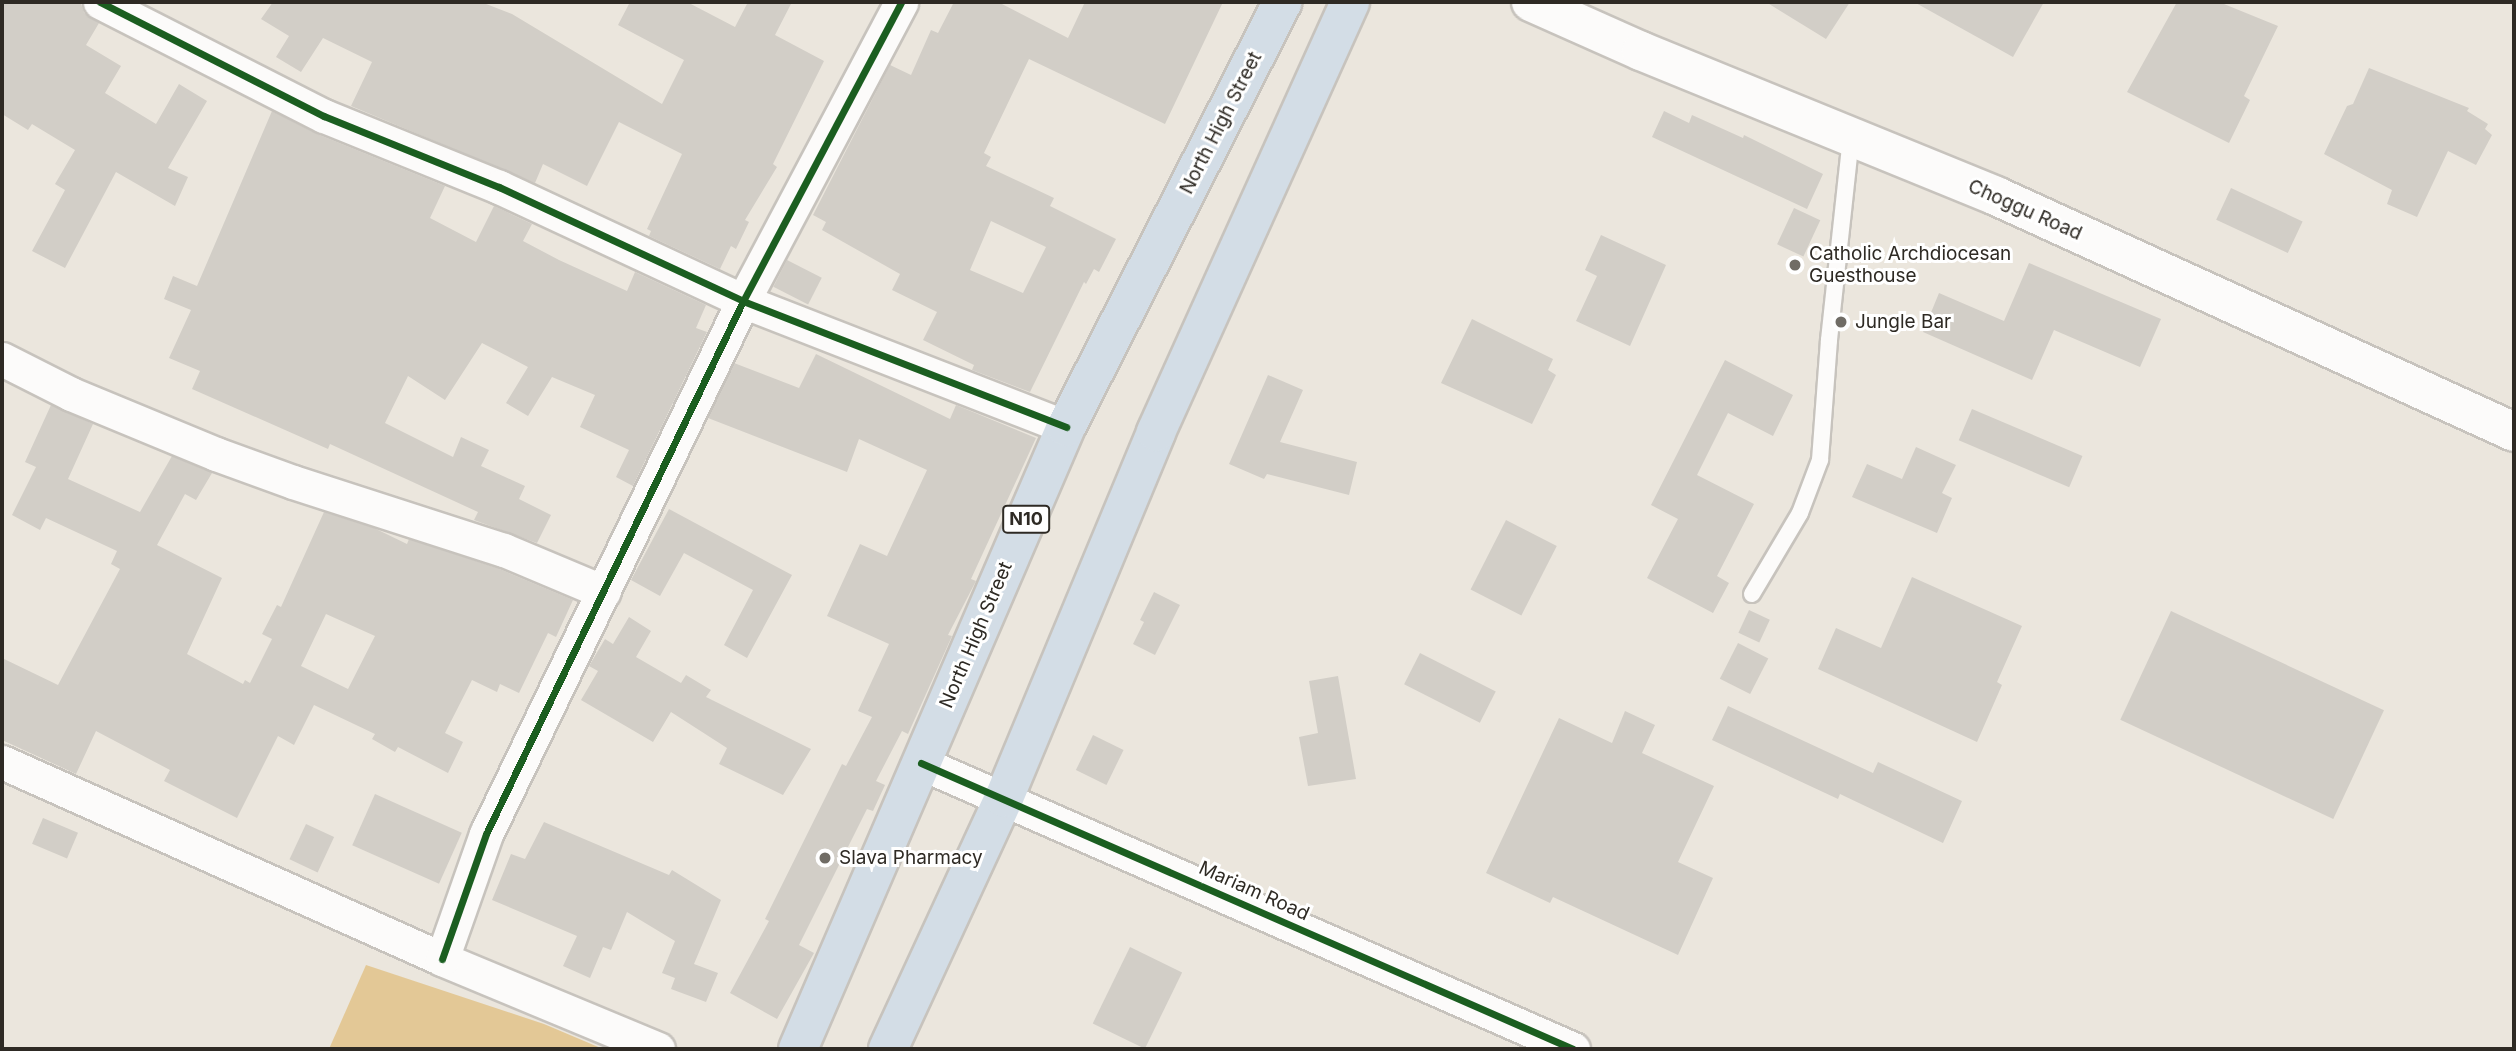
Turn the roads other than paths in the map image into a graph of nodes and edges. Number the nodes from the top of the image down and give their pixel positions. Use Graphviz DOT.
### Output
graph roads {
  1 [pos="100,2"];
  2 [pos="1283,2"];
  3 [pos="1350,2"];
  4 [pos="1531,2"];
  5 [pos="896,3"];
  6 [pos="1851,137"];
  7 [pos="743,301"];
  8 [pos="2,359"];
  9 [pos="1066,427"];
  10 [pos="2514,432"];
  11 [pos="604,592"];
  12 [pos="1752,594"];
  13 [pos="2,762"];
  14 [pos="921,763"];
  15 [pos="1004,798"];
  16 [pos="442,959"];
  17 [pos="658,1049"];
  18 [pos="797,1049"];
  19 [pos="888,1049"];
  20 [pos="1573,1049"];
  1 -- 7 [label="street"];
  2 -- 9 [label="highway, North High Street / N10"];
  3 -- 15 [label="highway"];
  4 -- 6 [label="main road, Choggu Road"];
  5 -- 7 [label="street"];
  6 -- 10 [label="main road, Choggu Road"];
  6 -- 12 [label="lane"];
  7 -- 9 [label="street"];
  7 -- 11 [label="street"];
  8 -- 11 [label="street"];
  9 -- 14 [label="highway, North High Street / N10"];
  11 -- 16 [label="street"];
  13 -- 16 [label="street"];
  14 -- 15 [label="street, Mariam Road"];
  14 -- 18 [label="highway, North High Street / N10"];
  15 -- 19 [label="highway"];
  15 -- 20 [label="street, Mariam Road"];
  16 -- 17 [label="street"];
}
